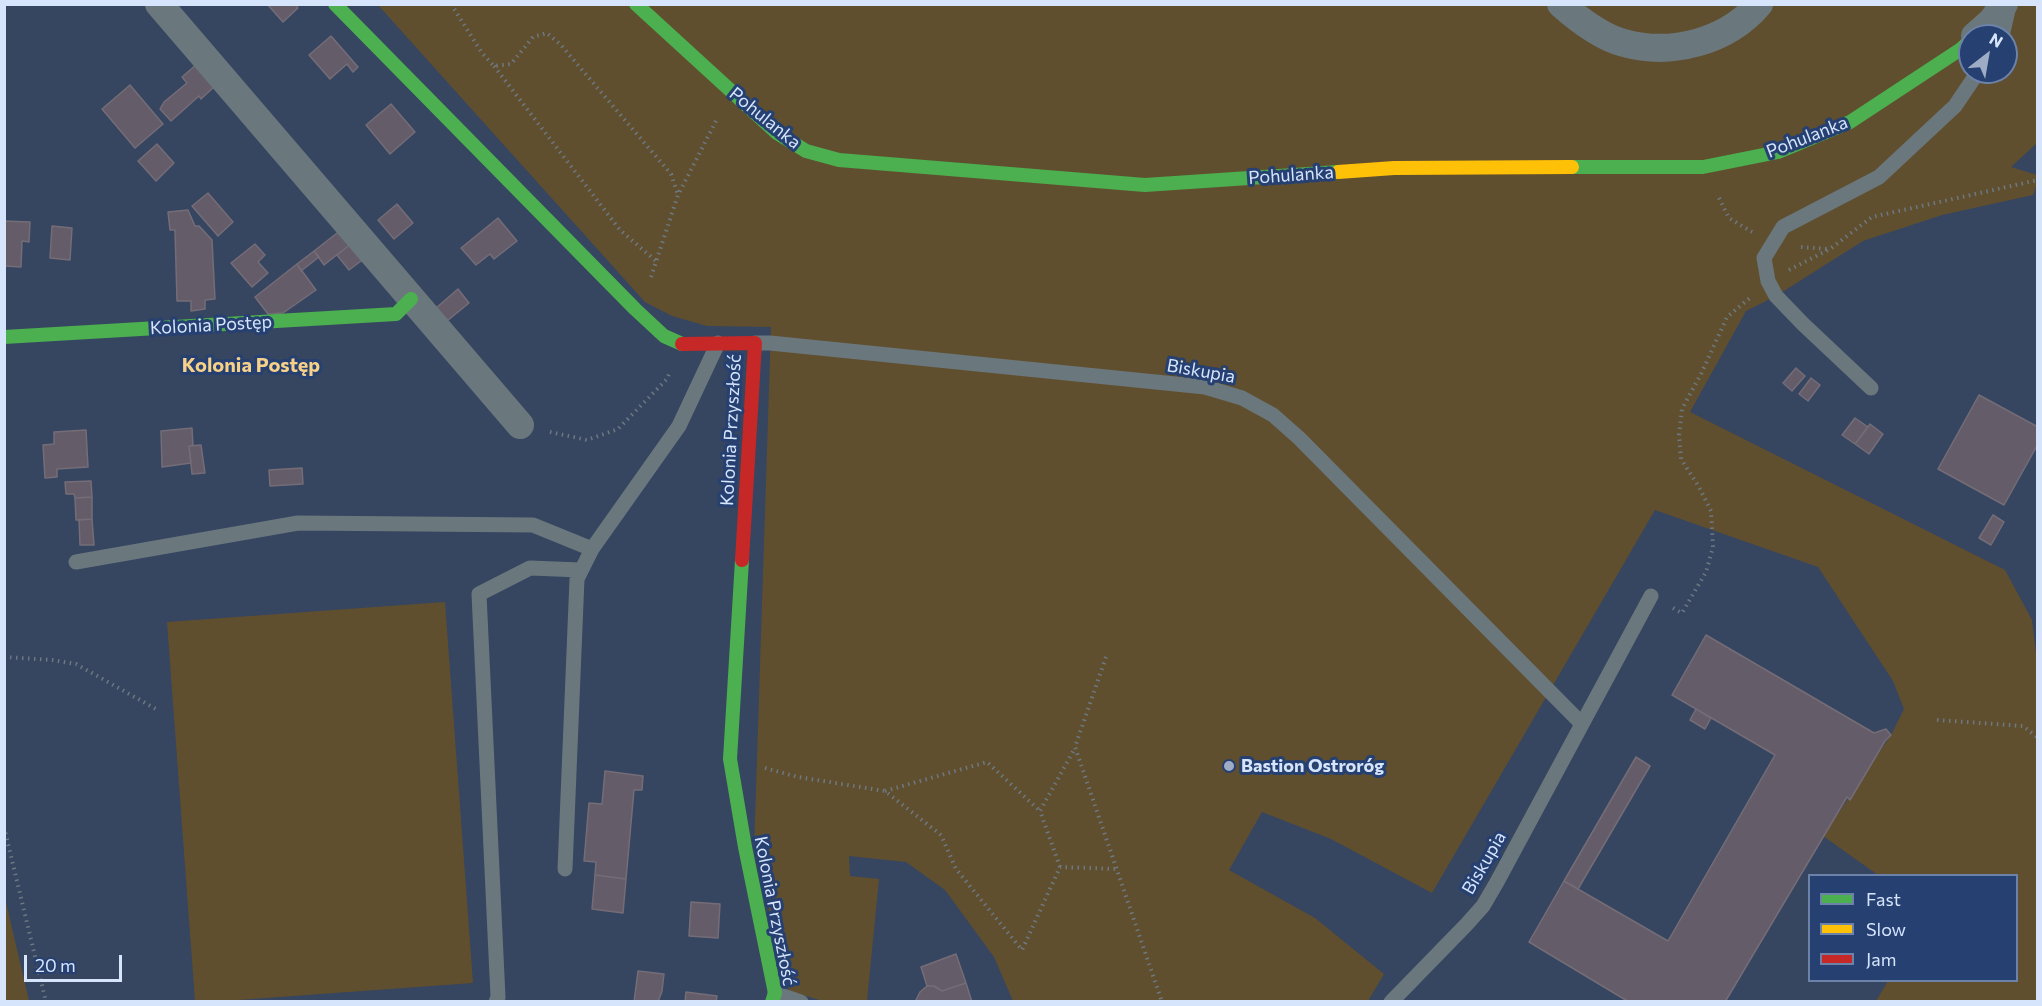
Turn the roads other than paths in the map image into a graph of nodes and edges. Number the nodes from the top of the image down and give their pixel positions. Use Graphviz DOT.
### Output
graph roads {
  1 [pos="159,4"];
  2 [pos="335,4"];
  3 [pos="636,4"];
  4 [pos="1562,4"];
  5 [pos="1759,4"];
  6 [pos="2004,4"];
  7 [pos="2010,4"];
  8 [pos="1989,24"];
  9 [pos="2005,24"];
  10 [pos="1958,51"];
  11 [pos="1970,84"];
  12 [pos="411,299"];
  13 [pos="4,337"];
  14 [pos="718,343"];
  15 [pos="754,343"];
  16 [pos="1871,388"];
  17 [pos="520,425"];
  18 [pos="592,549"];
  19 [pos="76,562"];
  20 [pos="581,570"];
  21 [pos="1651,596"];
  22 [pos="1582,724"];
  23 [pos="565,870"];
  24 [pos="773,997"];
  25 [pos="496,1002"];
  26 [pos="801,1002"];
  27 [pos="1391,1002"];
  1 -- 12 [label="street"];
  2 -- 14 [label="street, Kolonia Przyszłość"];
  3 -- 10 [label="street, Pohulanka"];
  4 -- 5 [label="street"];
  6 -- 8 [label="street"];
  7 -- 9 [label="lane"];
  11 -- 16 [label="lane"];
  12 -- 13 [label="street, Kolonia Postęp"];
  12 -- 17 [label="street"];
  14 -- 15 [label="street, Kolonia Przyszłość"];
  14 -- 18 [label="lane"];
  15 -- 22 [label="lane, Biskupia"];
  15 -- 24 [label="street, Kolonia Przyszłość"];
  18 -- 19 [label="lane"];
  18 -- 20 [label="lane"];
  20 -- 23 [label="lane"];
  20 -- 25 [label="lane"];
  21 -- 22 [label="lane, Biskupia"];
  22 -- 27 [label="lane, Biskupia"];
  24 -- 26 [label="lane"];
}
